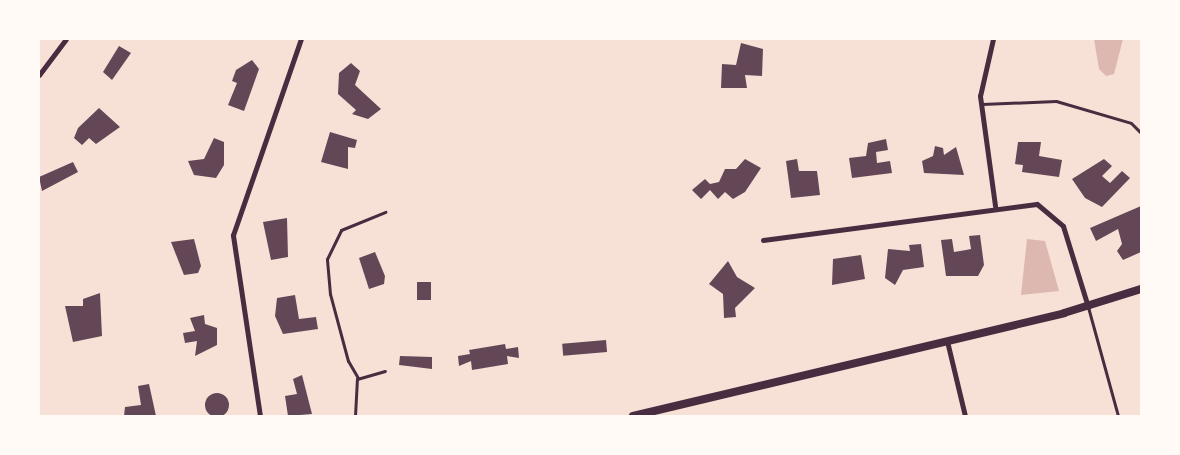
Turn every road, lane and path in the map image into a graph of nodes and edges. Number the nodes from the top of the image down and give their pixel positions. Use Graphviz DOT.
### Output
graph roads {
  1 [pos="66,39"];
  2 [pos="301,39"];
  3 [pos="993,39"];
  4 [pos="39,75"];
  5 [pos="981,104"];
  6 [pos="1141,133"];
  7 [pos="995,206"];
  8 [pos="386,212"];
  9 [pos="763,240"];
  10 [pos="1141,289"];
  11 [pos="1088,307"];
  12 [pos="947,341"];
  13 [pos="385,371"];
  14 [pos="358,378"];
  15 [pos="260,416"];
  16 [pos="355,416"];
  17 [pos="633,416"];
  18 [pos="965,416"];
  19 [pos="1118,416"];
  1 -- 4 [label="street"];
  2 -- 15 [label="street"];
  3 -- 5 [label="street"];
  5 -- 6 [label="lane"];
  5 -- 7 [label="street"];
  7 -- 9 [label="street"];
  7 -- 11 [label="street"];
  8 -- 14 [label="lane"];
  10 -- 11 [label="main road"];
  11 -- 12 [label="main road"];
  11 -- 19 [label="lane"];
  12 -- 17 [label="main road"];
  12 -- 18 [label="street"];
  13 -- 14 [label="lane"];
  14 -- 16 [label="lane"];
}
